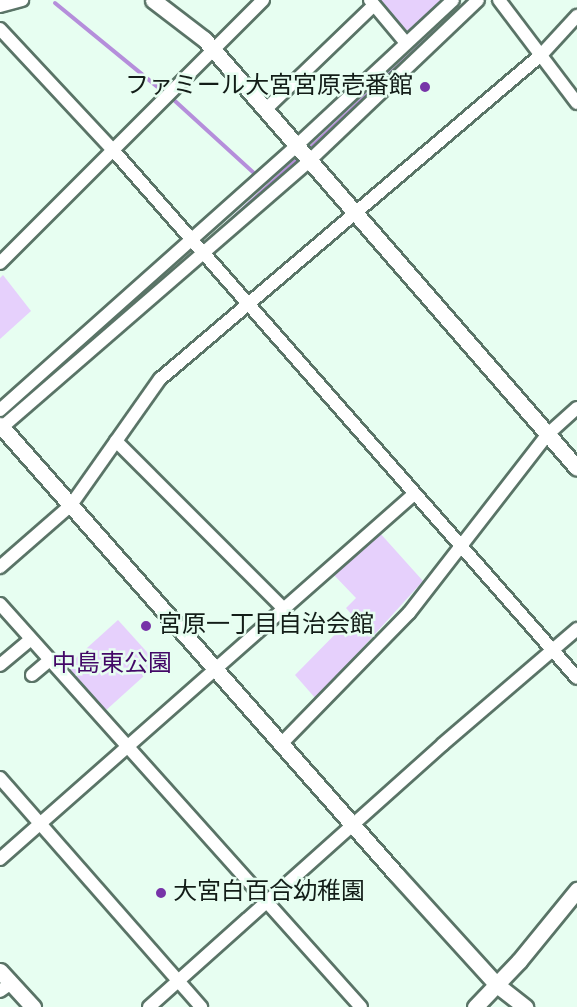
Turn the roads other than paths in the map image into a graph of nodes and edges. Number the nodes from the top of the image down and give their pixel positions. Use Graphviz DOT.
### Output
graph roads {
  1 [pos="22,0"];
  2 [pos="153,0"];
  3 [pos="263,0"];
  4 [pos="453,0"];
  5 [pos="478,0"];
  6 [pos="499,0"];
  7 [pos="372,2"];
  8 [pos="0,6"];
  9 [pos="577,16"];
  10 [pos="0,29"];
  11 [pos="406,43"];
  12 [pos="212,48"];
  13 [pos="542,54"];
  14 [pos="577,103"];
  15 [pos="265,110"];
  16 [pos="112,149"];
  17 [pos="302,153"];
  18 [pos="353,213"];
  19 [pos="196,247"];
  20 [pos="0,262"];
  21 [pos="246,305"];
  22 [pos="577,408"];
  23 [pos="0,410"];
  24 [pos="1,427"];
  25 [pos="548,434"];
  26 [pos="116,441"];
  27 [pos="577,468"];
  28 [pos="414,494"];
  29 [pos="71,505"];
  30 [pos="460,544"];
  31 [pos="0,567"];
  32 [pos="0,604"];
  33 [pos="283,608"];
  34 [pos="577,629"];
  35 [pos="31,639"];
  36 [pos="552,651"];
  37 [pos="50,660"];
  38 [pos="0,665"];
  39 [pos="214,669"];
  40 [pos="32,675"];
  41 [pos="577,678"];
  42 [pos="282,743"];
  43 [pos="129,747"];
  44 [pos="0,778"];
  45 [pos="41,825"];
  46 [pos="352,825"];
  47 [pos="0,859"];
  48 [pos="577,890"];
  49 [pos="267,902"];
  50 [pos="0,971"];
  51 [pos="178,982"];
  52 [pos="497,985"];
  53 [pos="5,987"];
  54 [pos="33,1007"];
  55 [pos="149,1007"];
  56 [pos="201,1007"];
  57 [pos="361,1007"];
  58 [pos="475,1007"];
  59 [pos="525,1007"];
  1 -- 8 [label="street"];
  2 -- 12 [label="street"];
  3 -- 12 [label="street"];
  4 -- 11 [label="street"];
  5 -- 17 [label="street"];
  6 -- 13 [label="street"];
  7 -- 11 [label="street"];
  7 -- 15 [label="street"];
  9 -- 13 [label="street"];
  10 -- 16 [label="street"];
  11 -- 17 [label="street"];
  12 -- 15 [label="street"];
  12 -- 16 [label="street"];
  13 -- 14 [label="street"];
  13 -- 18 [label="street"];
  15 -- 17 [label="street"];
  16 -- 19 [label="street"];
  16 -- 20 [label="street"];
  17 -- 18 [label="street"];
  17 -- 19 [label="street"];
  17 -- 19 [label="street"];
  18 -- 21 [label="street"];
  18 -- 25 [label="street"];
  19 -- 21 [label="street"];
  19 -- 23 [label="street"];
  19 -- 24 [label="street"];
  21 -- 26 [label="street"];
  21 -- 28 [label="street"];
  22 -- 25 [label="street"];
  24 -- 29 [label="street"];
  25 -- 27 [label="street"];
  25 -- 30 [label="street"];
  26 -- 29 [label="street"];
  26 -- 33 [label="street"];
  28 -- 30 [label="street"];
  28 -- 33 [label="street"];
  29 -- 31 [label="street"];
  29 -- 39 [label="street"];
  30 -- 36 [label="street"];
  30 -- 42 [label="street"];
  32 -- 35 [label="street"];
  33 -- 39 [label="street"];
  34 -- 36 [label="street"];
  35 -- 37 [label="street"];
  35 -- 38 [label="street"];
  36 -- 41 [label="street"];
  36 -- 46 [label="street"];
  37 -- 40 [label="street"];
  37 -- 43 [label="street"];
  39 -- 42 [label="street"];
  39 -- 43 [label="street"];
  42 -- 46 [label="street"];
  43 -- 45 [label="street"];
  43 -- 49 [label="street"];
  44 -- 45 [label="street"];
  45 -- 47 [label="street"];
  45 -- 51 [label="street"];
  46 -- 49 [label="street"];
  46 -- 52 [label="street"];
  48 -- 52 [label="street"];
  49 -- 51 [label="street"];
  49 -- 57 [label="street"];
  50 -- 53 [label="street"];
  51 -- 55 [label="street"];
  51 -- 56 [label="street"];
  52 -- 58 [label="street"];
  52 -- 59 [label="street"];
  53 -- 54 [label="street"];
}
